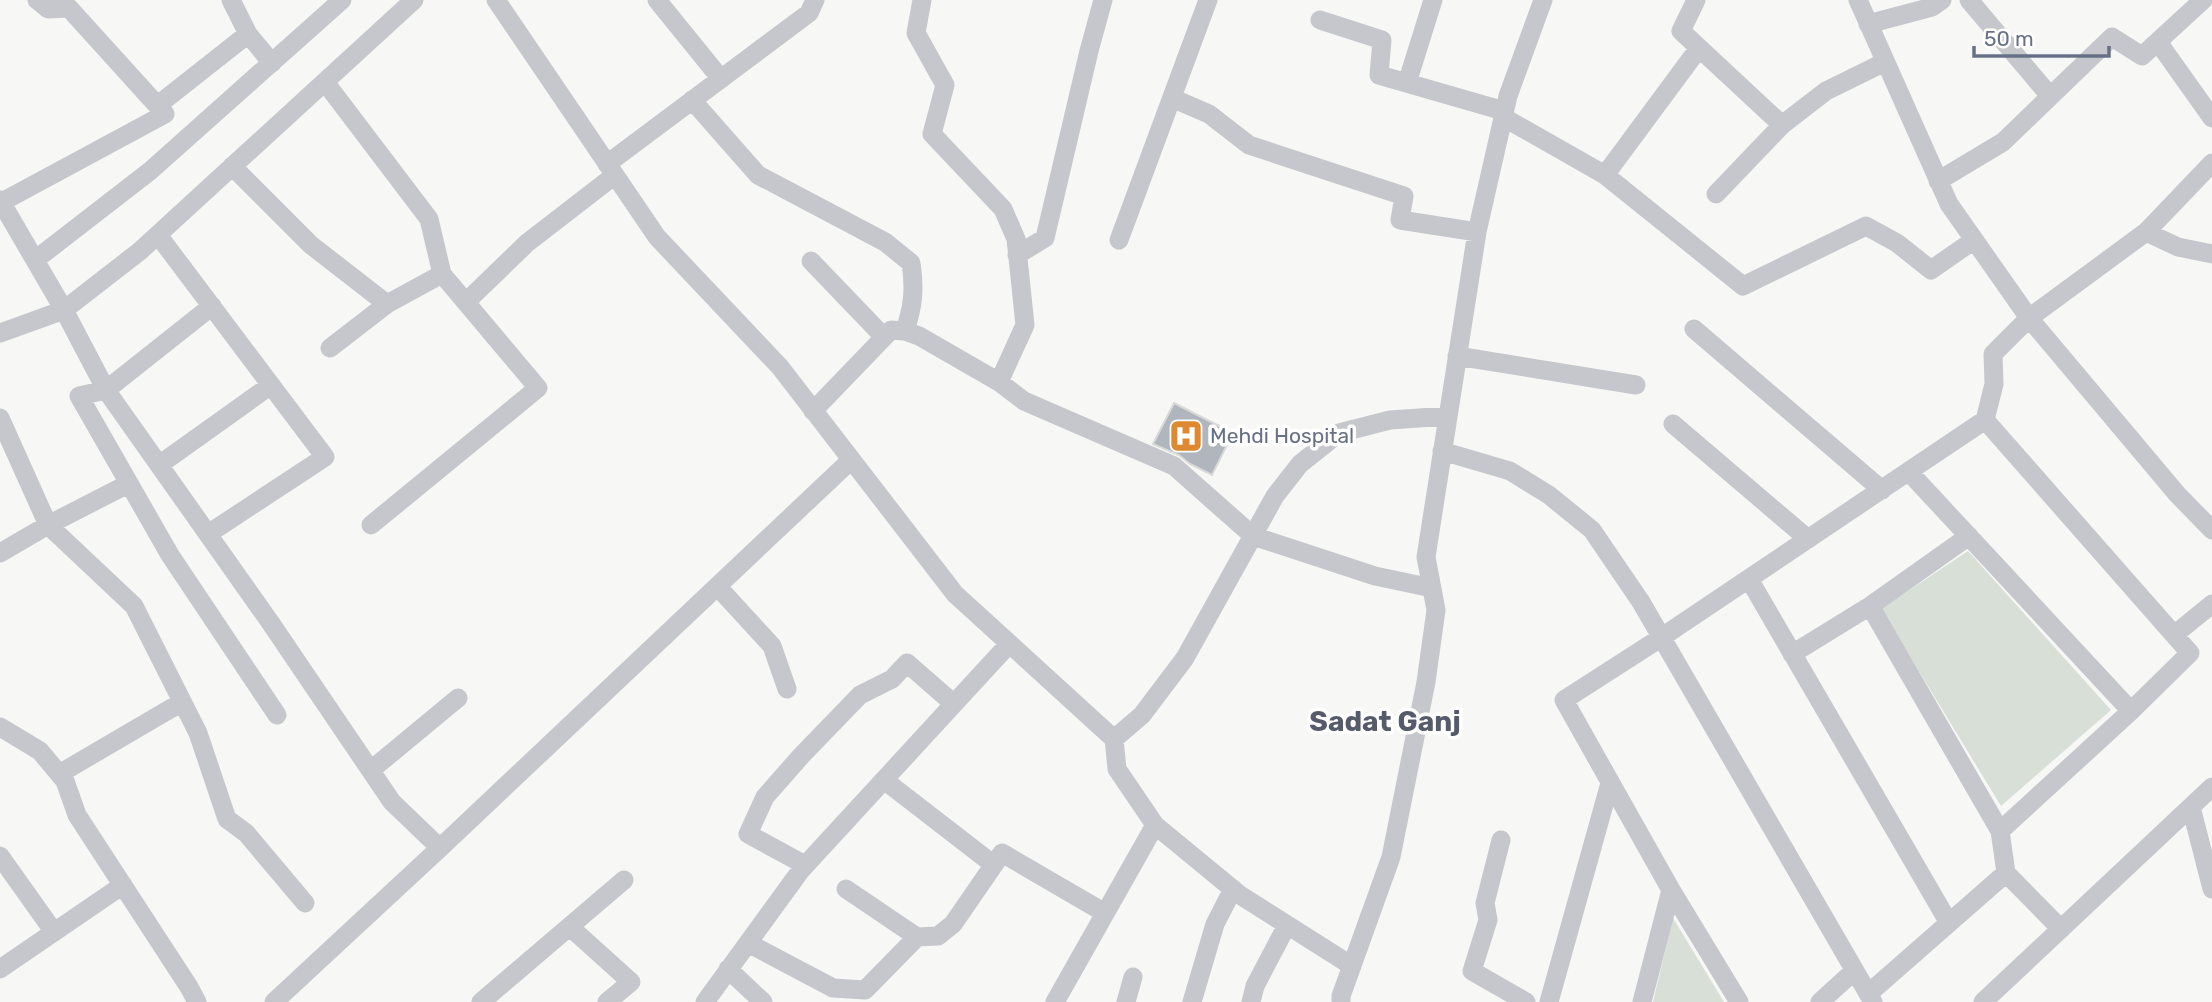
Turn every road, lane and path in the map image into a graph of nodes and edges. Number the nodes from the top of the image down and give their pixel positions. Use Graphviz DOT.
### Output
graph roads {
  1 [pos="37,0"];
  2 [pos="231,0"];
  3 [pos="342,0"];
  4 [pos="384,0"];
  5 [pos="414,0"];
  6 [pos="496,0"];
  7 [pos="657,0"];
  8 [pos="815,0"];
  9 [pos="922,0"];
  10 [pos="1103,0"];
  11 [pos="1208,0"];
  12 [pos="1433,0"];
  13 [pos="1543,0"];
  14 [pos="1696,0"];
  15 [pos="1858,0"];
  16 [pos="1942,0"];
  17 [pos="1969,0"];
  18 [pos="2203,0"];
  19 [pos="397,15"];
  20 [pos="1320,20"];
  21 [pos="1868,24"];
  22 [pos="248,34"];
  23 [pos="2158,42"];
  24 [pos="1699,48"];
  25 [pos="1885,62"];
  26 [pos="272,63"];
  27 [pos="721,79"];
  28 [pos="324,82"];
  29 [pos="1407,83"];
  30 [pos="2050,96"];
  31 [pos="1172,98"];
  32 [pos="692,100"];
  33 [pos="158,105"];
  34 [pos="1504,114"];
  35 [pos="2212,118"];
  36 [pos="1782,125"];
  37 [pos="2212,163"];
  38 [pos="233,166"];
  39 [pos="611,170"];
  40 [pos="1605,175"];
  41 [pos="1938,181"];
  42 [pos="1716,194"];
  43 [pos="1,202"];
  44 [pos="1477,232"];
  45 [pos="2146,232"];
  46 [pos="158,234"];
  47 [pos="1119,240"];
  48 [pos="1973,240"];
  49 [pos="2212,254"];
  50 [pos="1017,255"];
  51 [pos="35,260"];
  52 [pos="811,261"];
  53 [pos="442,274"];
  54 [pos="466,302"];
  55 [pos="387,304"];
  56 [pos="212,306"];
  57 [pos="64,310"];
  58 [pos="2029,318"];
  59 [pos="1694,329"];
  60 [pos="905,331"];
  61 [pos="0,333"];
  62 [pos="884,337"];
  63 [pos="330,348"];
  64 [pos="1457,356"];
  65 [pos="999,383"];
  66 [pos="271,385"];
  67 [pos="1636,386"];
  68 [pos="106,390"];
  69 [pos="813,411"];
  70 [pos="1448,416"];
  71 [pos="0,418"];
  72 [pos="1985,420"];
  73 [pos="1673,424"];
  74 [pos="1442,452"];
  75 [pos="851,460"];
  76 [pos="159,465"];
  77 [pos="1909,472"];
  78 [pos="128,484"];
  79 [pos="1882,489"];
  80 [pos="48,525"];
  81 [pos="371,525"];
  82 [pos="2212,530"];
  83 [pos="208,534"];
  84 [pos="1253,536"];
  85 [pos="1969,536"];
  86 [pos="1808,539"];
  87 [pos="0,553"];
  88 [pos="1749,579"];
  89 [pos="718,586"];
  90 [pos="1432,589"];
  91 [pos="2212,604"];
  92 [pos="1870,606"];
  93 [pos="2174,635"];
  94 [pos="1662,638"];
  95 [pos="1009,644"];
  96 [pos="1792,654"];
  97 [pos="787,689"];
  98 [pos="458,698"];
  99 [pos="182,702"];
  100 [pos="954,704"];
  101 [pos="2131,711"];
  102 [pos="277,715"];
  103 [pos="0,727"];
  104 [pos="1114,739"];
  105 [pos="371,770"];
  106 [pos="59,774"];
  107 [pos="884,780"];
  108 [pos="1610,783"];
  109 [pos="2212,787"];
  110 [pos="2191,807"];
  111 [pos="1155,825"];
  112 [pos="2000,831"];
  113 [pos="1501,840"];
  114 [pos="440,848"];
  115 [pos="0,856"];
  116 [pos="805,865"];
  117 [pos="994,865"];
  118 [pos="2006,873"];
  119 [pos="624,880"];
  120 [pos="123,885"];
  121 [pos="846,889"];
  122 [pos="1233,889"];
  123 [pos="2212,889"];
  124 [pos="1671,890"];
  125 [pos="305,903"];
  126 [pos="1105,913"];
  127 [pos="1949,923"];
  128 [pos="1287,925"];
  129 [pos="570,927"];
  130 [pos="2061,929"];
  131 [pos="54,932"];
  132 [pos="917,937"];
  133 [pos="748,943"];
  134 [pos="1352,966"];
  135 [pos="0,969"];
  136 [pos="728,969"];
  137 [pos="1854,971"];
  138 [pos="1133,977"];
  139 [pos="829,995"];
  140 [pos="500,996"];
  141 [pos="1870,998"];
  142 [pos="284,999"];
  143 [pos="197,1002"];
  144 [pos="481,1002"];
  145 [pos="607,1002"];
  146 [pos="705,1002"];
  147 [pos="763,1002"];
  148 [pos="1055,1002"];
  149 [pos="1126,1002"];
  150 [pos="1192,1002"];
  151 [pos="1251,1002"];
  152 [pos="1341,1002"];
  153 [pos="1526,1002"];
  154 [pos="1549,1002"];
  155 [pos="1643,1002"];
  156 [pos="1739,1002"];
  157 [pos="1820,1002"];
  158 [pos="1983,1002"];
  1 -- 33 [label="street"];
  2 -- 22 [label="street"];
  3 -- 26 [label="street"];
  4 -- 19 [label="street"];
  5 -- 19 [label="street"];
  6 -- 39 [label="street"];
  7 -- 27 [label="street"];
  8 -- 27 [label="street"];
  9 -- 50 [label="street"];
  10 -- 50 [label="street"];
  11 -- 31 [label="street"];
  12 -- 29 [label="street"];
  13 -- 34 [label="street"];
  14 -- 24 [label="street"];
  15 -- 21 [label="street"];
  16 -- 21 [label="street"];
  17 -- 30 [label="street"];
  18 -- 23 [label="street"];
  19 -- 28 [label="street"];
  20 -- 29 [label="street"];
  21 -- 25 [label="street"];
  22 -- 26 [label="street"];
  22 -- 33 [label="street"];
  23 -- 30 [label="street"];
  23 -- 35 [label="street"];
  24 -- 36 [label="street"];
  24 -- 40 [label="street"];
  25 -- 36 [label="street"];
  25 -- 41 [label="street"];
  26 -- 51 [label="street"];
  27 -- 32 [label="street"];
  28 -- 38 [label="street"];
  28 -- 53 [label="street"];
  29 -- 34 [label="street"];
  30 -- 41 [label="street"];
  31 -- 44 [label="street"];
  31 -- 47 [label="street"];
  32 -- 39 [label="street"];
  32 -- 60 [label="street"];
  33 -- 43 [label="street"];
  34 -- 40 [label="street"];
  34 -- 44 [label="street"];
  36 -- 42 [label="street"];
  37 -- 45 [label="street"];
  38 -- 46 [label="street"];
  38 -- 55 [label="street"];
  39 -- 54 [label="street"];
  39 -- 69 [label="street"];
  40 -- 48 [label="street"];
  41 -- 48 [label="street"];
  43 -- 51 [label="street"];
  44 -- 64 [label="street"];
  45 -- 49 [label="street"];
  45 -- 58 [label="street"];
  46 -- 56 [label="street"];
  46 -- 57 [label="street"];
  48 -- 58 [label="street"];
  50 -- 65 [label="street"];
  51 -- 57 [label="street"];
  52 -- 62 [label="street"];
  53 -- 54 [label="street"];
  53 -- 55 [label="street"];
  54 -- 81 [label="street"];
  55 -- 63 [label="street"];
  56 -- 66 [label="street"];
  56 -- 68 [label="street"];
  57 -- 61 [label="street"];
  57 -- 68 [label="street"];
  58 -- 72 [label="street"];
  58 -- 82 [label="street"];
  59 -- 79 [label="street"];
  60 -- 62 [label="street"];
  60 -- 65 [label="street"];
  62 -- 69 [label="street"];
  64 -- 67 [label="street"];
  64 -- 70 [label="street"];
  65 -- 84 [label="street"];
  66 -- 76 [label="street"];
  66 -- 83 [label="street"];
  68 -- 76 [label="street"];
  68 -- 78 [label="street"];
  69 -- 75 [label="street"];
  70 -- 74 [label="street"];
  70 -- 84 [label="street"];
  71 -- 80 [label="street"];
  72 -- 77 [label="street"];
  72 -- 93 [label="street"];
  73 -- 86 [label="street"];
  74 -- 90 [label="street"];
  74 -- 94 [label="street"];
  75 -- 89 [label="street"];
  75 -- 95 [label="street"];
  76 -- 83 [label="street"];
  77 -- 79 [label="street"];
  77 -- 85 [label="street"];
  78 -- 80 [label="street"];
  78 -- 102 [label="street"];
  79 -- 86 [label="street"];
  80 -- 87 [label="street"];
  80 -- 99 [label="street"];
  83 -- 105 [label="street"];
  84 -- 90 [label="street"];
  84 -- 104 [label="street"];
  85 -- 92 [label="street"];
  85 -- 101 [label="street"];
  86 -- 88 [label="street"];
  88 -- 94 [label="street"];
  88 -- 96 [label="street"];
  89 -- 97 [label="street"];
  89 -- 114 [label="street"];
  90 -- 134 [label="street"];
  91 -- 93 [label="street"];
  92 -- 96 [label="street"];
  92 -- 112 [label="street"];
  93 -- 101 [label="street"];
  94 -- 108 [label="street"];
  94 -- 137 [label="street"];
  95 -- 100 [label="street"];
  95 -- 104 [label="street"];
  96 -- 127 [label="street"];
  98 -- 105 [label="street"];
  99 -- 106 [label="street"];
  99 -- 125 [label="street"];
  100 -- 107 [label="street"];
  100 -- 116 [label="street"];
  101 -- 112 [label="street"];
  103 -- 106 [label="street"];
  104 -- 111 [label="street"];
  105 -- 114 [label="street"];
  106 -- 120 [label="street"];
  107 -- 116 [label="street"];
  107 -- 117 [label="street"];
  108 -- 124 [label="street"];
  108 -- 154 [label="street"];
  109 -- 110 [label="street"];
  110 -- 123 [label="street"];
  110 -- 130 [label="street"];
  111 -- 122 [label="street"];
  111 -- 126 [label="street"];
  112 -- 118 [label="street"];
  113 -- 153 [label="street"];
  114 -- 142 [label="street"];
  115 -- 131 [label="street"];
  116 -- 133 [label="street"];
  117 -- 126 [label="street"];
  117 -- 132 [label="street"];
  118 -- 127 [label="street"];
  118 -- 130 [label="street"];
  119 -- 129 [label="street"];
  120 -- 131 [label="street"];
  120 -- 143 [label="street"];
  121 -- 132 [label="street"];
  122 -- 128 [label="street"];
  122 -- 150 [label="street"];
  124 -- 155 [label="street"];
  124 -- 156 [label="street"];
  126 -- 148 [label="street"];
  127 -- 141 [label="street"];
  128 -- 134 [label="street"];
  128 -- 151 [label="street"];
  129 -- 140 [label="street"];
  129 -- 145 [label="street"];
  130 -- 158 [label="street"];
  131 -- 135 [label="street"];
  132 -- 139 [label="street"];
  133 -- 136 [label="street"];
  133 -- 139 [label="street"];
  134 -- 152 [label="street"];
  136 -- 146 [label="street"];
  136 -- 147 [label="street"];
  137 -- 141 [label="street"];
  137 -- 157 [label="street"];
  138 -- 149 [label="street"];
  140 -- 144 [label="street"];
}
